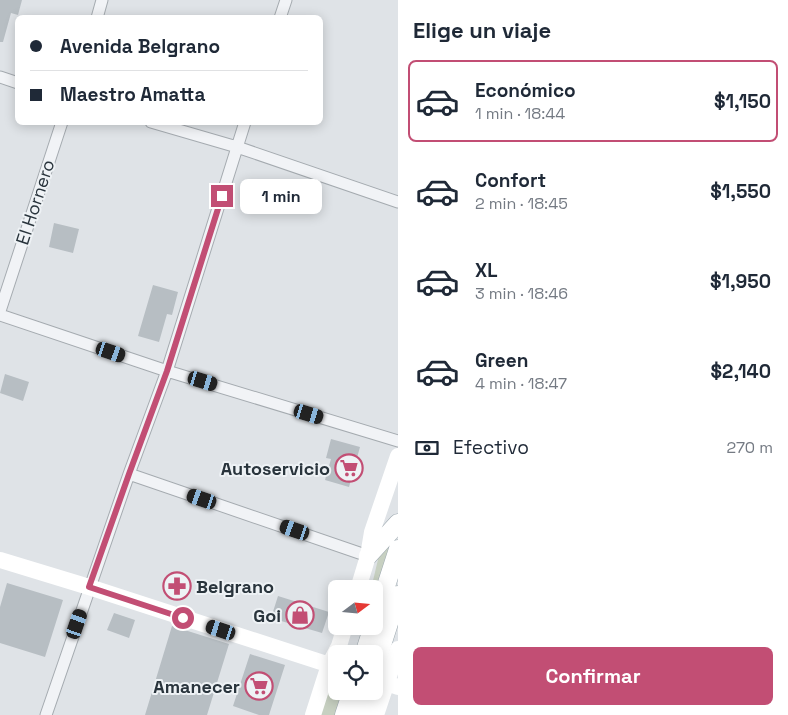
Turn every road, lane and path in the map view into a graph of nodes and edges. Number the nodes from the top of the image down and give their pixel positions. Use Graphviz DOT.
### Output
graph roads {
  1 [pos="102,0"];
  2 [pos="286,0"];
  3 [pos="97,15"];
  4 [pos="281,15"];
  5 [pos="0,77"];
  6 [pos="15,82"];
  7 [pos="61,125"];
  8 [pos="161,125"];
  9 [pos="244,125"];
  10 [pos="237,147"];
  11 [pos="398,202"];
  12 [pos="0,311"];
  13 [pos="0,315"];
  14 [pos="167,371"];
  15 [pos="398,441"];
  16 [pos="398,456"];
  17 [pos="129,474"];
  18 [pos="398,523"];
  19 [pos="398,549"];
  20 [pos="368,556"];
  21 [pos="0,560"];
  22 [pos="361,580"];
  23 [pos="89,587"];
  24 [pos="383,595"];
  25 [pos="398,596"];
  26 [pos="382,645"];
  27 [pos="398,649"];
  28 [pos="328,664"];
  29 [pos="328,678"];
  30 [pos="386,683"];
  31 [pos="349,700"];
  32 [pos="364,700"];
  33 [pos="46,715"];
  34 [pos="313,715"];
  35 [pos="344,715"];
  36 [pos="359,715"];
  37 [pos="376,715"];
  1 -- 3 [label="street"];
  2 -- 4 [label="street"];
  5 -- 6 [label="street"];
  7 -- 12 [label="street, El Hornero"];
  8 -- 10 [label="street"];
  9 -- 10 [label="street"];
  10 -- 11 [label="street"];
  10 -- 14 [label="street"];
  13 -- 14 [label="street"];
  14 -- 15 [label="street"];
  14 -- 17 [label="street"];
  16 -- 20 [label="main road"];
  17 -- 20 [label="street"];
  17 -- 23 [label="street"];
  18 -- 20 [label="main road"];
  19 -- 24 [label="main road"];
  20 -- 22 [label="main road"];
  21 -- 23 [label="main road"];
  23 -- 28 [label="main road"];
  23 -- 33 [label="street"];
  25 -- 26 [label="main road"];
  27 -- 30 [label="main road"];
  29 -- 34 [label="main road"];
  30 -- 37 [label="main road"];
  31 -- 35 [label="main road"];
  32 -- 36 [label="main road"];
}
